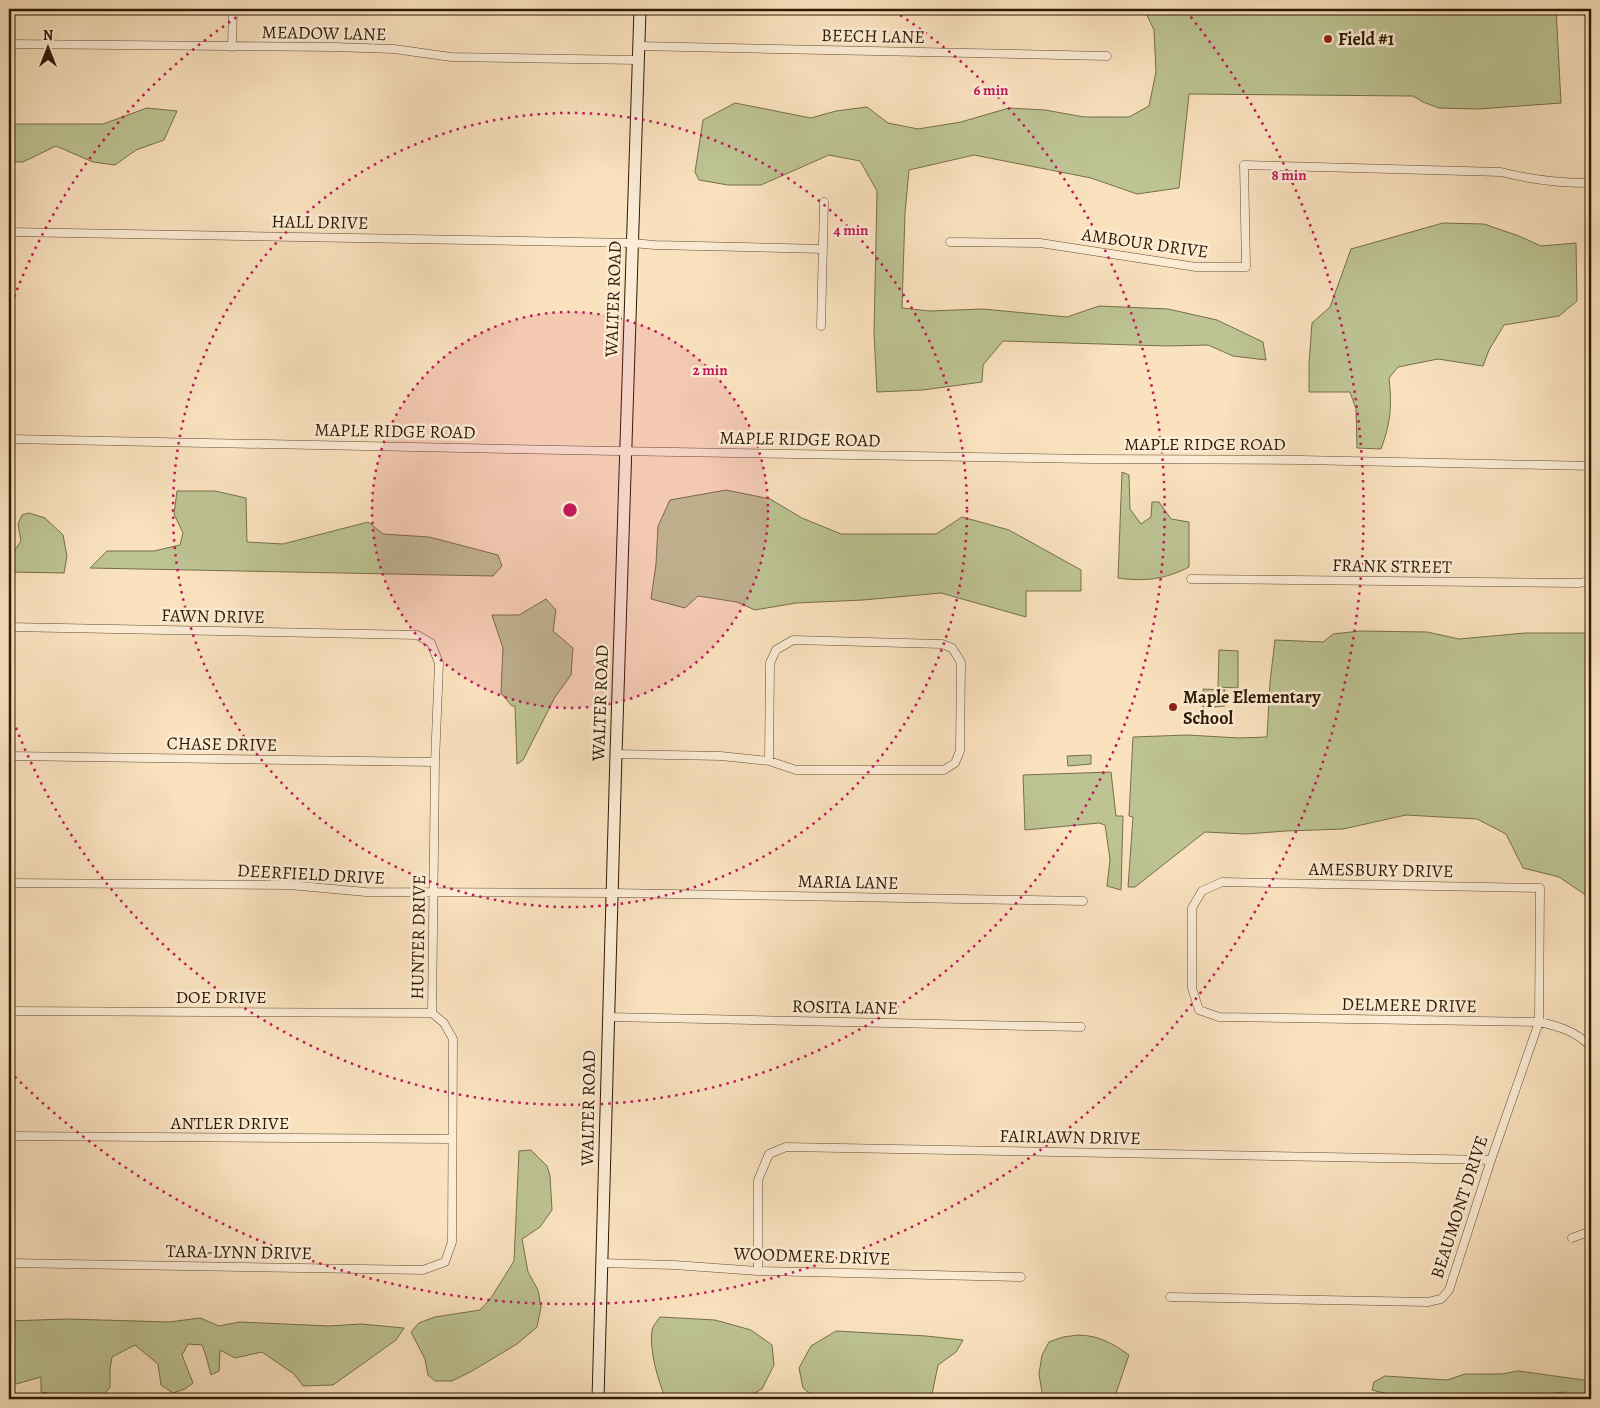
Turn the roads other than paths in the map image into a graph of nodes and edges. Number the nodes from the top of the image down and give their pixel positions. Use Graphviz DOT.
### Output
graph roads {
  1 [pos="233,9"];
  2 [pos="640,9"];
  3 [pos="9,44"];
  4 [pos="638,46"];
  5 [pos="232,47"];
  6 [pos="1107,56"];
  7 [pos="638,60"];
  8 [pos="1591,184"];
  9 [pos="824,202"];
  10 [pos="9,232"];
  11 [pos="950,242"];
  12 [pos="632,243"];
  13 [pos="823,249"];
  14 [pos="821,326"];
  15 [pos="9,438"];
  16 [pos="626,451"];
  17 [pos="1591,466"];
  18 [pos="1191,578"];
  19 [pos="1591,580"];
  20 [pos="9,627"];
  21 [pos="418,634"];
  22 [pos="616,754"];
  23 [pos="9,756"];
  24 [pos="769,761"];
  25 [pos="435,762"];
  26 [pos="9,883"];
  27 [pos="1540,888"];
  28 [pos="433,892"];
  29 [pos="612,893"];
  30 [pos="1084,901"];
  31 [pos="9,1011"];
  32 [pos="432,1013"];
  33 [pos="608,1017"];
  34 [pos="1219,1018"];
  35 [pos="1539,1022"];
  36 [pos="1081,1027"];
  37 [pos="1591,1047"];
  38 [pos="9,1136"];
  39 [pos="452,1139"];
  40 [pos="1490,1160"];
  41 [pos="1591,1231"];
  42 [pos="1572,1238"];
  43 [pos="452,1242"];
  44 [pos="9,1263"];
  45 [pos="602,1263"];
  46 [pos="758,1271"];
  47 [pos="1021,1277"];
  48 [pos="1170,1297"];
  49 [pos="598,1399"];
  1 -- 5 [label="street"];
  2 -- 4 [label="street, WALTER ROAD"];
  3 -- 5 [label="street, MEADOW LANE"];
  4 -- 6 [label="street, BEECH LANE"];
  4 -- 7 [label="street, WALTER ROAD"];
  5 -- 7 [label="street, MEADOW LANE"];
  7 -- 12 [label="street, WALTER ROAD"];
  8 -- 11 [label="street, AMBOUR DRIVE"];
  9 -- 13 [label="street"];
  10 -- 12 [label="street, HALL DRIVE"];
  12 -- 13 [label="street, HALL DRIVE"];
  12 -- 16 [label="street, WALTER ROAD"];
  13 -- 14 [label="street"];
  15 -- 16 [label="street, MAPLE RIDGE ROAD"];
  16 -- 17 [label="street, MAPLE RIDGE ROAD"];
  16 -- 22 [label="street, WALTER ROAD"];
  18 -- 19 [label="street, FRANK STREET"];
  20 -- 21 [label="street, FAWN DRIVE"];
  21 -- 25 [label="street, HUNTER DRIVE"];
  22 -- 24 [label="street"];
  22 -- 29 [label="street, WALTER ROAD"];
  23 -- 25 [label="street, CHASE DRIVE"];
  24 -- 24 [label="street"];
  25 -- 28 [label="street, HUNTER DRIVE"];
  26 -- 28 [label="street, DEERFIELD DRIVE"];
  27 -- 34 [label="street, AMESBURY DRIVE"];
  27 -- 35 [label="street, BEAUMONT DRIVE"];
  28 -- 29 [label="street, DEERFIELD DRIVE"];
  28 -- 32 [label="street, HUNTER DRIVE"];
  29 -- 30 [label="street, MARIA LANE"];
  29 -- 33 [label="street, WALTER ROAD"];
  31 -- 32 [label="street, DOE DRIVE"];
  32 -- 39 [label="street, HUNTER DRIVE"];
  33 -- 36 [label="street, ROSITA LANE"];
  33 -- 45 [label="street, WALTER ROAD"];
  34 -- 35 [label="street, DELMERE DRIVE"];
  35 -- 37 [label="street, DELMERE DRIVE"];
  35 -- 40 [label="street, BEAUMONT DRIVE"];
  38 -- 39 [label="street, ANTLER DRIVE"];
  39 -- 43 [label="street, HUNTER DRIVE"];
  40 -- 46 [label="street, FAIRLAWN DRIVE"];
  40 -- 48 [label="street, BEAUMONT DRIVE"];
  41 -- 42 [label="street"];
  43 -- 44 [label="street, TARA-LYNN DRIVE"];
  45 -- 46 [label="street, WOODMERE DRIVE"];
  45 -- 49 [label="street, WALTER ROAD"];
  46 -- 47 [label="street, WOODMERE DRIVE"];
}
